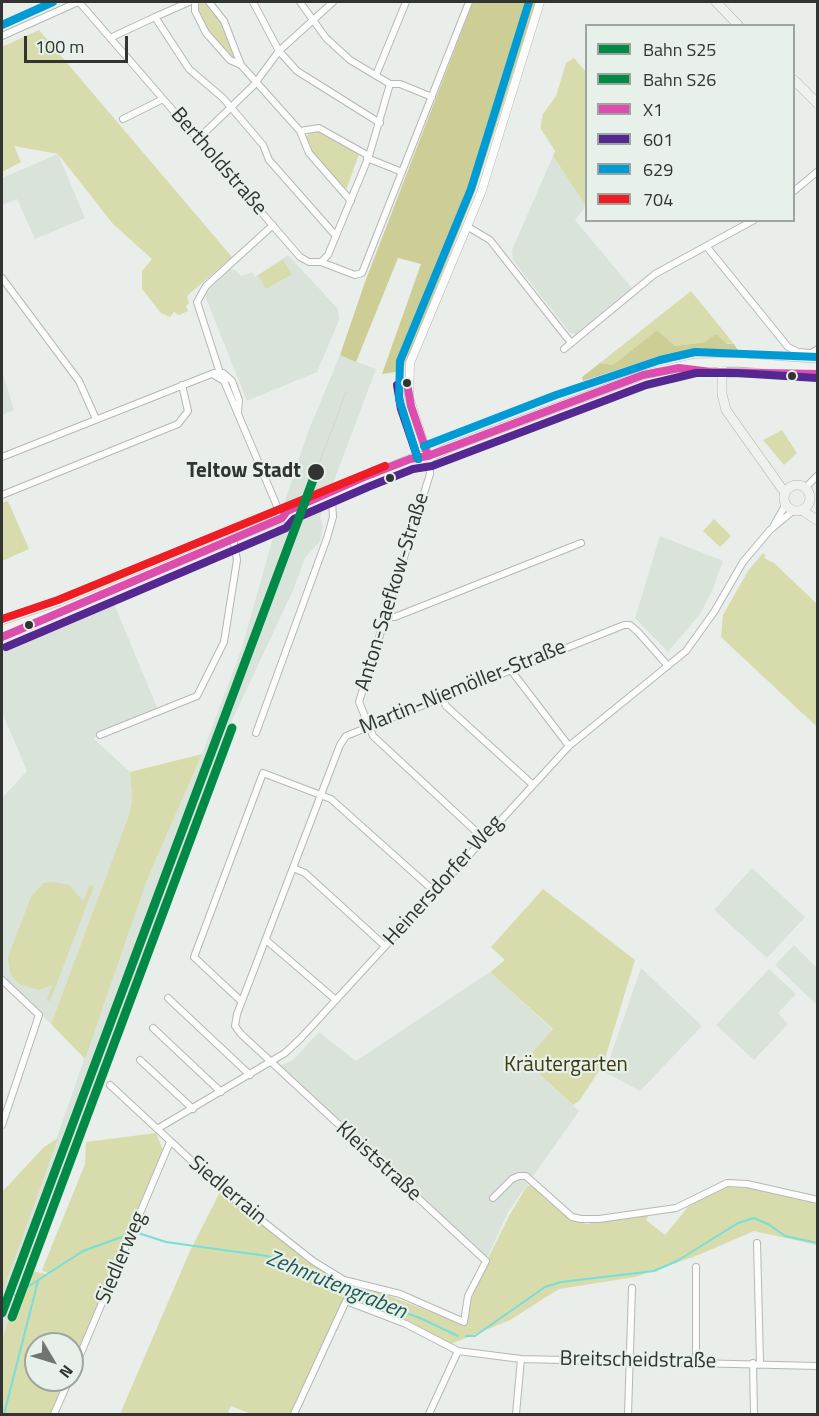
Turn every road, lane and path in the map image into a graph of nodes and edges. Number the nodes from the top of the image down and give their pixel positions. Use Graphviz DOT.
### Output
graph roads {
  1 [pos="78,2"];
  2 [pos="189,2"];
  3 [pos="195,2"];
  4 [pos="209,2"];
  5 [pos="253,2"];
  6 [pos="300,2"];
  7 [pos="333,2"];
  8 [pos="406,2"];
  9 [pos="469,2"];
  10 [pos="540,2"];
  11 [pos="716,2"];
  12 [pos="155,17"];
  13 [pos="311,21"];
  14 [pos="738,24"];
  15 [pos="2,35"];
  16 [pos="110,38"];
  17 [pos="279,51"];
  18 [pos="241,65"];
  19 [pos="376,75"];
  20 [pos="255,81"];
  21 [pos="795,81"];
  22 [pos="390,84"];
  23 [pos="432,97"];
  24 [pos="163,99"];
  25 [pos="818,104"];
  26 [pos="231,109"];
  27 [pos="123,119"];
  28 [pos="380,123"];
  29 [pos="300,131"];
  30 [pos="198,139"];
  31 [pos="368,157"];
  32 [pos="818,171"];
  33 [pos="402,172"];
  34 [pos="795,190"];
  35 [pos="351,201"];
  36 [pos="751,222"];
  37 [pos="273,225"];
  38 [pos="468,227"];
  39 [pos="336,236"];
  40 [pos="707,247"];
  41 [pos="321,262"];
  42 [pos="2,278"];
  43 [pos="571,343"];
  44 [pos="564,349"];
  45 [pos="818,349"];
  46 [pos="722,367"];
  47 [pos="818,368"];
  48 [pos="220,373"];
  49 [pos="818,374"];
  50 [pos="210,375"];
  51 [pos="182,385"];
  52 [pos="238,413"];
  53 [pos="96,419"];
  54 [pos="428,456"];
  55 [pos="2,457"];
  56 [pos="818,475"];
  57 [pos="805,488"];
  58 [pos="789,489"];
  59 [pos="2,495"];
  60 [pos="332,501"];
  61 [pos="797,507"];
  62 [pos="818,515"];
  63 [pos="282,518"];
  64 [pos="818,521"];
  65 [pos="233,538"];
  66 [pos="580,543"];
  67 [pos="55,612"];
  68 [pos="385,617"];
  69 [pos="2,630"];
  70 [pos="2,637"];
  71 [pos="668,666"];
  72 [pos="510,669"];
  73 [pos="442,697"];
  74 [pos="369,727"];
  75 [pos="256,733"];
  76 [pos="100,735"];
  77 [pos="569,746"];
  78 [pos="532,784"];
  79 [pos="322,796"];
  80 [pos="483,838"];
  81 [pos="293,868"];
  82 [pos="434,891"];
  83 [pos="266,940"];
  84 [pos="385,946"];
  85 [pos="2,980"];
  86 [pos="168,998"];
  87 [pos="336,1000"];
  88 [pos="241,1001"];
  89 [pos="153,1028"];
  90 [pos="140,1060"];
  91 [pos="269,1062"];
  92 [pos="250,1075"];
  93 [pos="110,1085"];
  94 [pos="221,1092"];
  95 [pos="192,1109"];
  96 [pos="2,1125"];
  97 [pos="157,1129"];
  98 [pos="170,1142"];
  99 [pos="493,1198"];
  100 [pos="818,1200"];
  101 [pos="757,1243"];
  102 [pos="696,1267"];
  103 [pos="632,1288"];
  104 [pos="464,1322"];
  105 [pos="84,1346"];
  106 [pos="458,1351"];
  107 [pos="521,1359"];
  108 [pos="630,1360"];
  109 [pos="757,1363"];
  110 [pos="696,1364"];
  111 [pos="818,1366"];
  112 [pos="64,1392"];
  113 [pos="54,1414"];
  114 [pos="294,1414"];
  115 [pos="429,1414"];
  116 [pos="516,1414"];
  117 [pos="628,1414"];
  118 [pos="754,1414"];
  1 -- 15 [label="street"];
  1 -- 16 [label="street, Bertholdstraße"];
  2 -- 12 [label="street"];
  3 -- 18 [label="street"];
  4 -- 18 [label="street"];
  5 -- 17 [label="street"];
  6 -- 13 [label="street"];
  7 -- 13 [label="street"];
  8 -- 19 [label="street"];
  9 -- 23 [label="street"];
  10 -- 38 [label="street"];
  11 -- 14 [label="main road"];
  12 -- 16 [label="street"];
  12 -- 26 [label="street"];
  13 -- 17 [label="street"];
  13 -- 19 [label="street"];
  16 -- 24 [label="street, Bertholdstraße"];
  17 -- 20 [label="street"];
  17 -- 28 [label="street"];
  18 -- 20 [label="street"];
  19 -- 22 [label="street"];
  20 -- 26 [label="street"];
  20 -- 29 [label="street"];
  21 -- 25 [label="main road"];
  22 -- 23 [label="street"];
  22 -- 28 [label="street"];
  23 -- 33 [label="street"];
  24 -- 27 [label="street, Bertholdstraße"];
  24 -- 30 [label="street, Bertholdstraße"];
  26 -- 30 [label="street"];
  26 -- 39 [label="street"];
  28 -- 31 [label="street"];
  29 -- 31 [label="street"];
  29 -- 35 [label="street"];
  30 -- 37 [label="street, Bertholdstraße"];
  31 -- 33 [label="street"];
  31 -- 35 [label="street"];
  32 -- 34 [label="street"];
  33 -- 41 [label="street"];
  35 -- 39 [label="street"];
  36 -- 40 [label="street"];
  37 -- 41 [label="street, Bertholdstraße"];
  37 -- 48 [label="street, Bertholdstraße"];
  38 -- 43 [label="street"];
  38 -- 54 [label="street"];
  39 -- 41 [label="street"];
  40 -- 43 [label="street"];
  40 -- 45 [label="street"];
  42 -- 53 [label="street"];
  43 -- 44 [label="street"];
  46 -- 47 [label="main road"];
  46 -- 49 [label="main road"];
  46 -- 54 [label="main road"];
  46 -- 58 [label="main road"];
  48 -- 50 [label="street"];
  48 -- 52 [label="street, Bertholdstraße"];
  50 -- 51 [label="street"];
  50 -- 52 [label="street"];
  51 -- 53 [label="street"];
  51 -- 59 [label="street"];
  52 -- 63 [label="street"];
  53 -- 55 [label="street"];
  54 -- 60 [label="main road"];
  54 -- 63 [label="main road"];
  54 -- 68 [label="street, Anton-Saefkow-Straße"];
  56 -- 57 [label="street"];
  57 -- 58 [label="main road"];
  57 -- 61 [label="main road"];
  58 -- 61 [label="main road"];
  60 -- 63 [label="main road"];
  60 -- 75 [label="street"];
  61 -- 62 [label="main road"];
  61 -- 64 [label="main road"];
  61 -- 71 [label="street, Heinersdorfer Weg"];
  63 -- 65 [label="main road"];
  65 -- 67 [label="main road"];
  65 -- 76 [label="street"];
  66 -- 68 [label="street"];
  67 -- 69 [label="main road"];
  67 -- 70 [label="main road"];
  68 -- 74 [label="street, Anton-Saefkow-Straße"];
  71 -- 72 [label="street, Martin-Niemöller-Straße"];
  71 -- 77 [label="street, Heinersdorfer Weg"];
  72 -- 73 [label="street, Martin-Niemöller-Straße"];
  72 -- 77 [label="street"];
  73 -- 74 [label="street, Martin-Niemöller-Straße"];
  73 -- 78 [label="street"];
  74 -- 79 [label="street, Martin-Niemöller-Straße"];
  74 -- 80 [label="street, Anton-Saefkow-Straße"];
  77 -- 78 [label="street, Heinersdorfer Weg"];
  78 -- 80 [label="street, Heinersdorfer Weg"];
  79 -- 81 [label="street, Martin-Niemöller-Straße"];
  79 -- 82 [label="street"];
  79 -- 88 [label="street"];
  80 -- 82 [label="street, Heinersdorfer Weg"];
  81 -- 83 [label="street, Martin-Niemöller-Straße"];
  81 -- 84 [label="street"];
  82 -- 84 [label="street, Heinersdorfer Weg"];
  83 -- 87 [label="street"];
  83 -- 88 [label="street, Martin-Niemöller-Straße"];
  84 -- 87 [label="street, Heinersdorfer Weg"];
  85 -- 96 [label="street"];
  86 -- 92 [label="street"];
  87 -- 91 [label="street, Heinersdorfer Weg"];
  88 -- 91 [label="street, Martin-Niemöller-Straße"];
  89 -- 94 [label="street"];
  90 -- 95 [label="street"];
  91 -- 92 [label="street, Heinersdorfer Weg"];
  91 -- 104 [label="street, Kleiststraße"];
  92 -- 94 [label="street, Heinersdorfer Weg"];
  93 -- 97 [label="street"];
  94 -- 95 [label="street, Heinersdorfer Weg"];
  95 -- 97 [label="street, Heinersdorfer Weg"];
  97 -- 98 [label="street, Siedlerrain"];
  98 -- 104 [label="street, Siedlerrain"];
  98 -- 105 [label="street, Siedlerweg"];
  99 -- 100 [label="street"];
  101 -- 109 [label="street"];
  102 -- 110 [label="street"];
  103 -- 108 [label="street"];
  106 -- 107 [label="street, Breitscheidstraße"];
  106 -- 114 [label="street"];
  106 -- 115 [label="street"];
  107 -- 108 [label="street, Breitscheidstraße"];
  107 -- 116 [label="street"];
  108 -- 110 [label="street, Breitscheidstraße"];
  108 -- 117 [label="street"];
  109 -- 110 [label="street, Breitscheidstraße"];
  109 -- 111 [label="street, Breitscheidstraße"];
  109 -- 118 [label="street"];
  112 -- 113 [label="street"];
}
